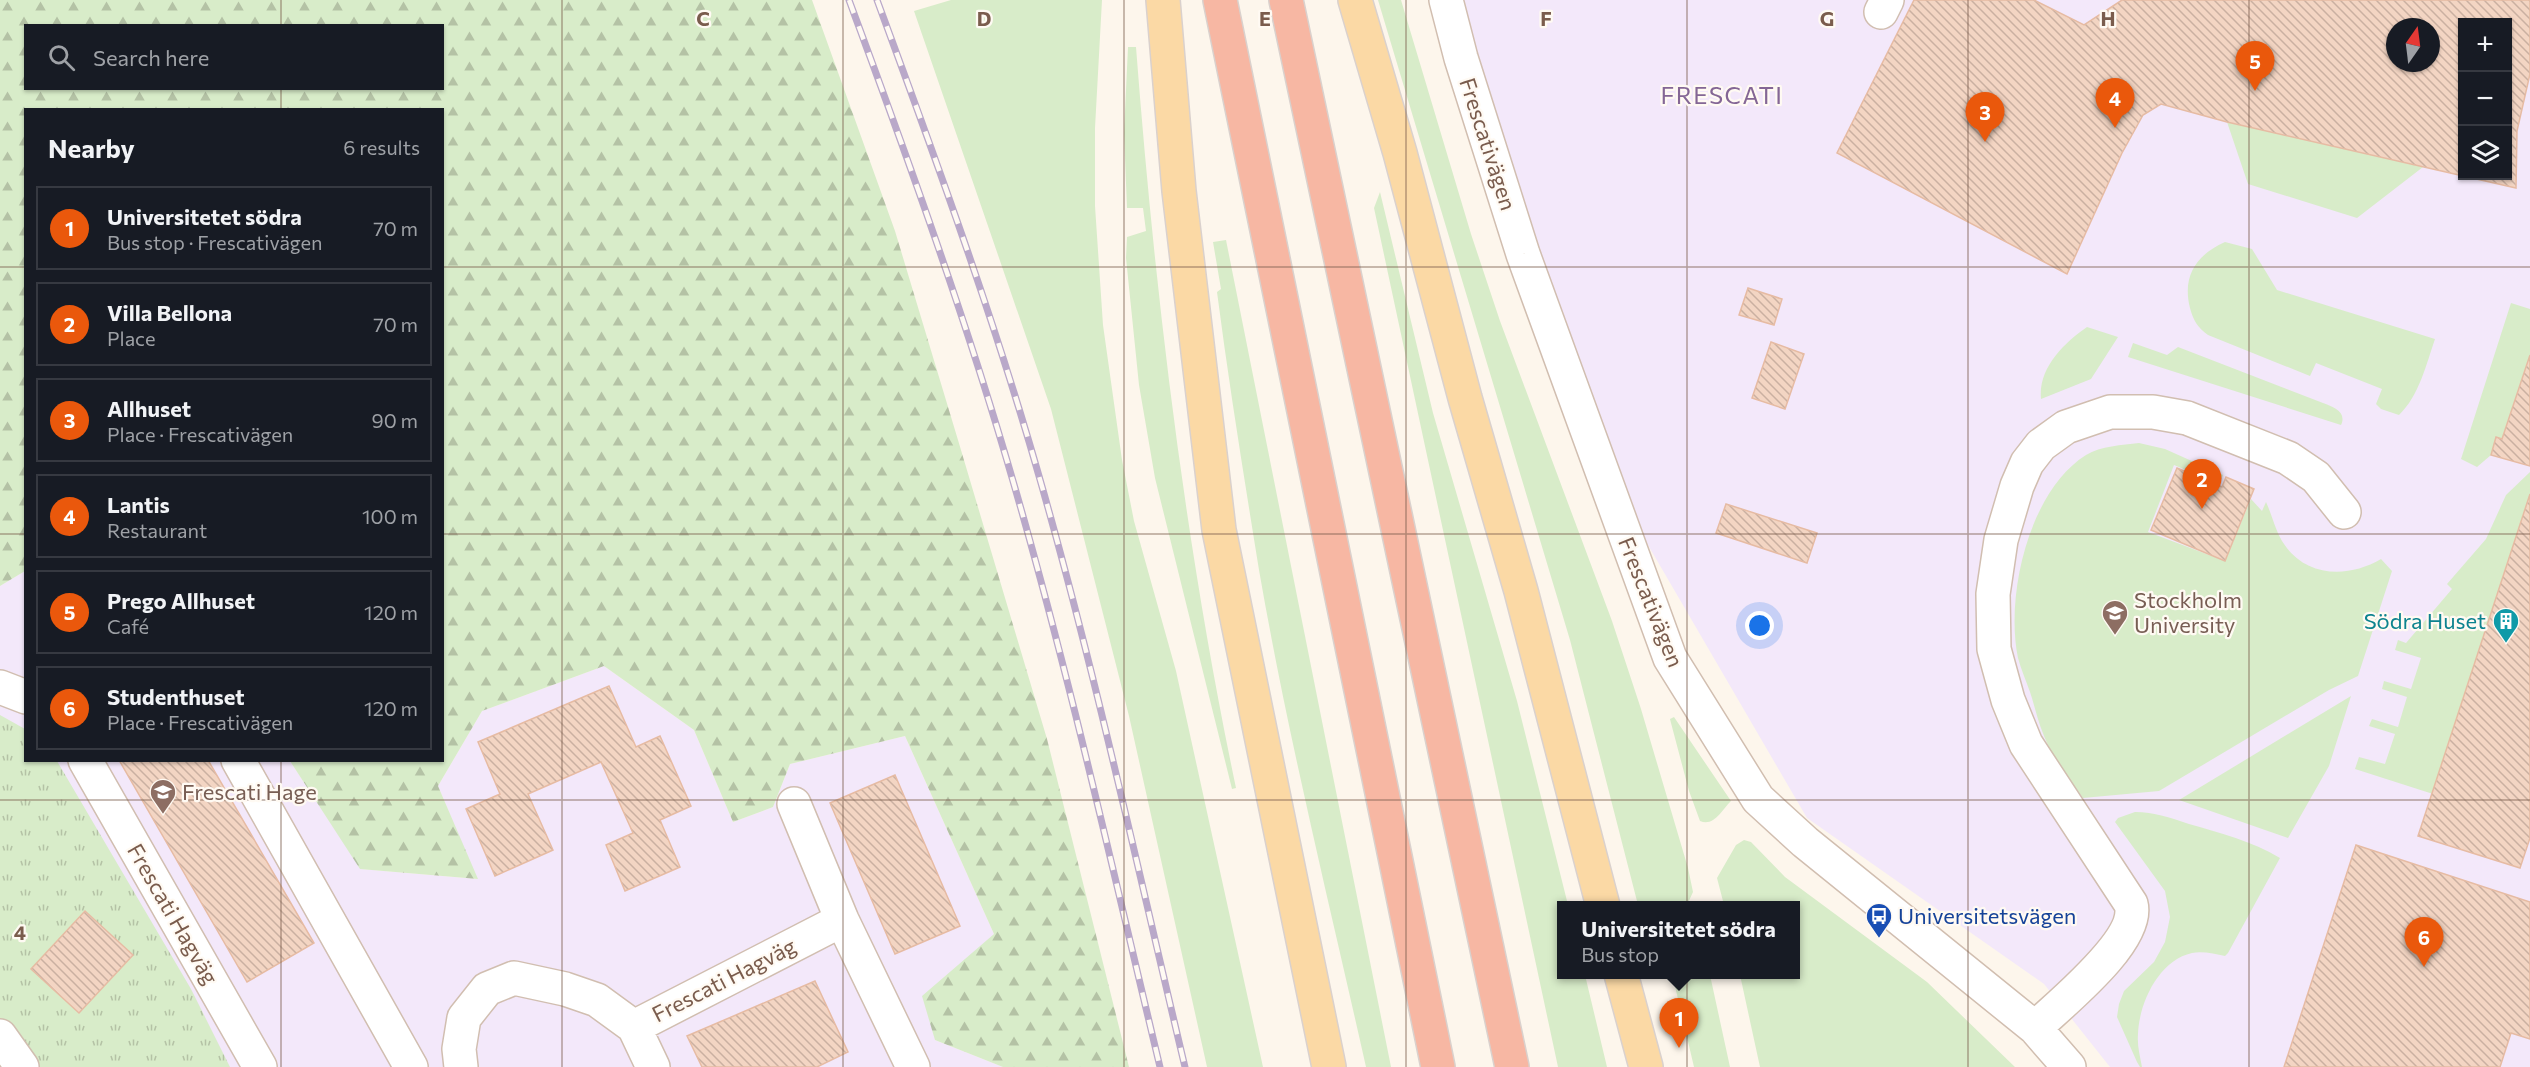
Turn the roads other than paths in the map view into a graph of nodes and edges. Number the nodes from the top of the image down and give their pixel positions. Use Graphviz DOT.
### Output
graph roads {
  1 [pos="1163,0"];
  2 [pos="1220,0"];
  3 [pos="1286,0"];
  4 [pos="1355,0"];
  5 [pos="1446,0"];
  6 [pos="2344,512"];
  7 [pos="0,687"];
  8 [pos="24,696"];
  9 [pos="86,762"];
  10 [pos="239,762"];
  11 [pos="794,804"];
  12 [pos="1602,901"];
  13 [pos="842,920"];
  14 [pos="1622,979"];
  15 [pos="634,1027"];
  16 [pos="2035,1028"];
  17 [pos="0,1036"];
  18 [pos="22,1067"];
  19 [pos="260,1067"];
  20 [pos="411,1067"];
  21 [pos="461,1067"];
  22 [pos="653,1067"];
  23 [pos="913,1067"];
  24 [pos="1329,1067"];
  25 [pos="1438,1067"];
  26 [pos="1512,1067"];
  27 [pos="1646,1067"];
  28 [pos="2069,1067"];
  1 -- 24 [label="main road"];
  2 -- 25 [label="highway"];
  3 -- 26 [label="highway"];
  4 -- 12 [label="main road"];
  5 -- 16 [label="street, Frescativägen"];
  6 -- 16 [label="street"];
  7 -- 8 [label="street"];
  9 -- 19 [label="street, Frescati Hagväg"];
  10 -- 20 [label="street"];
  11 -- 13 [label="street"];
  13 -- 15 [label="street, Frescati Hagväg"];
  13 -- 23 [label="street"];
  14 -- 27 [label="main road"];
  15 -- 21 [label="street, Frescati Hagväg"];
  15 -- 22 [label="street"];
  16 -- 28 [label="street, Frescativägen"];
  17 -- 18 [label="street"];
}
